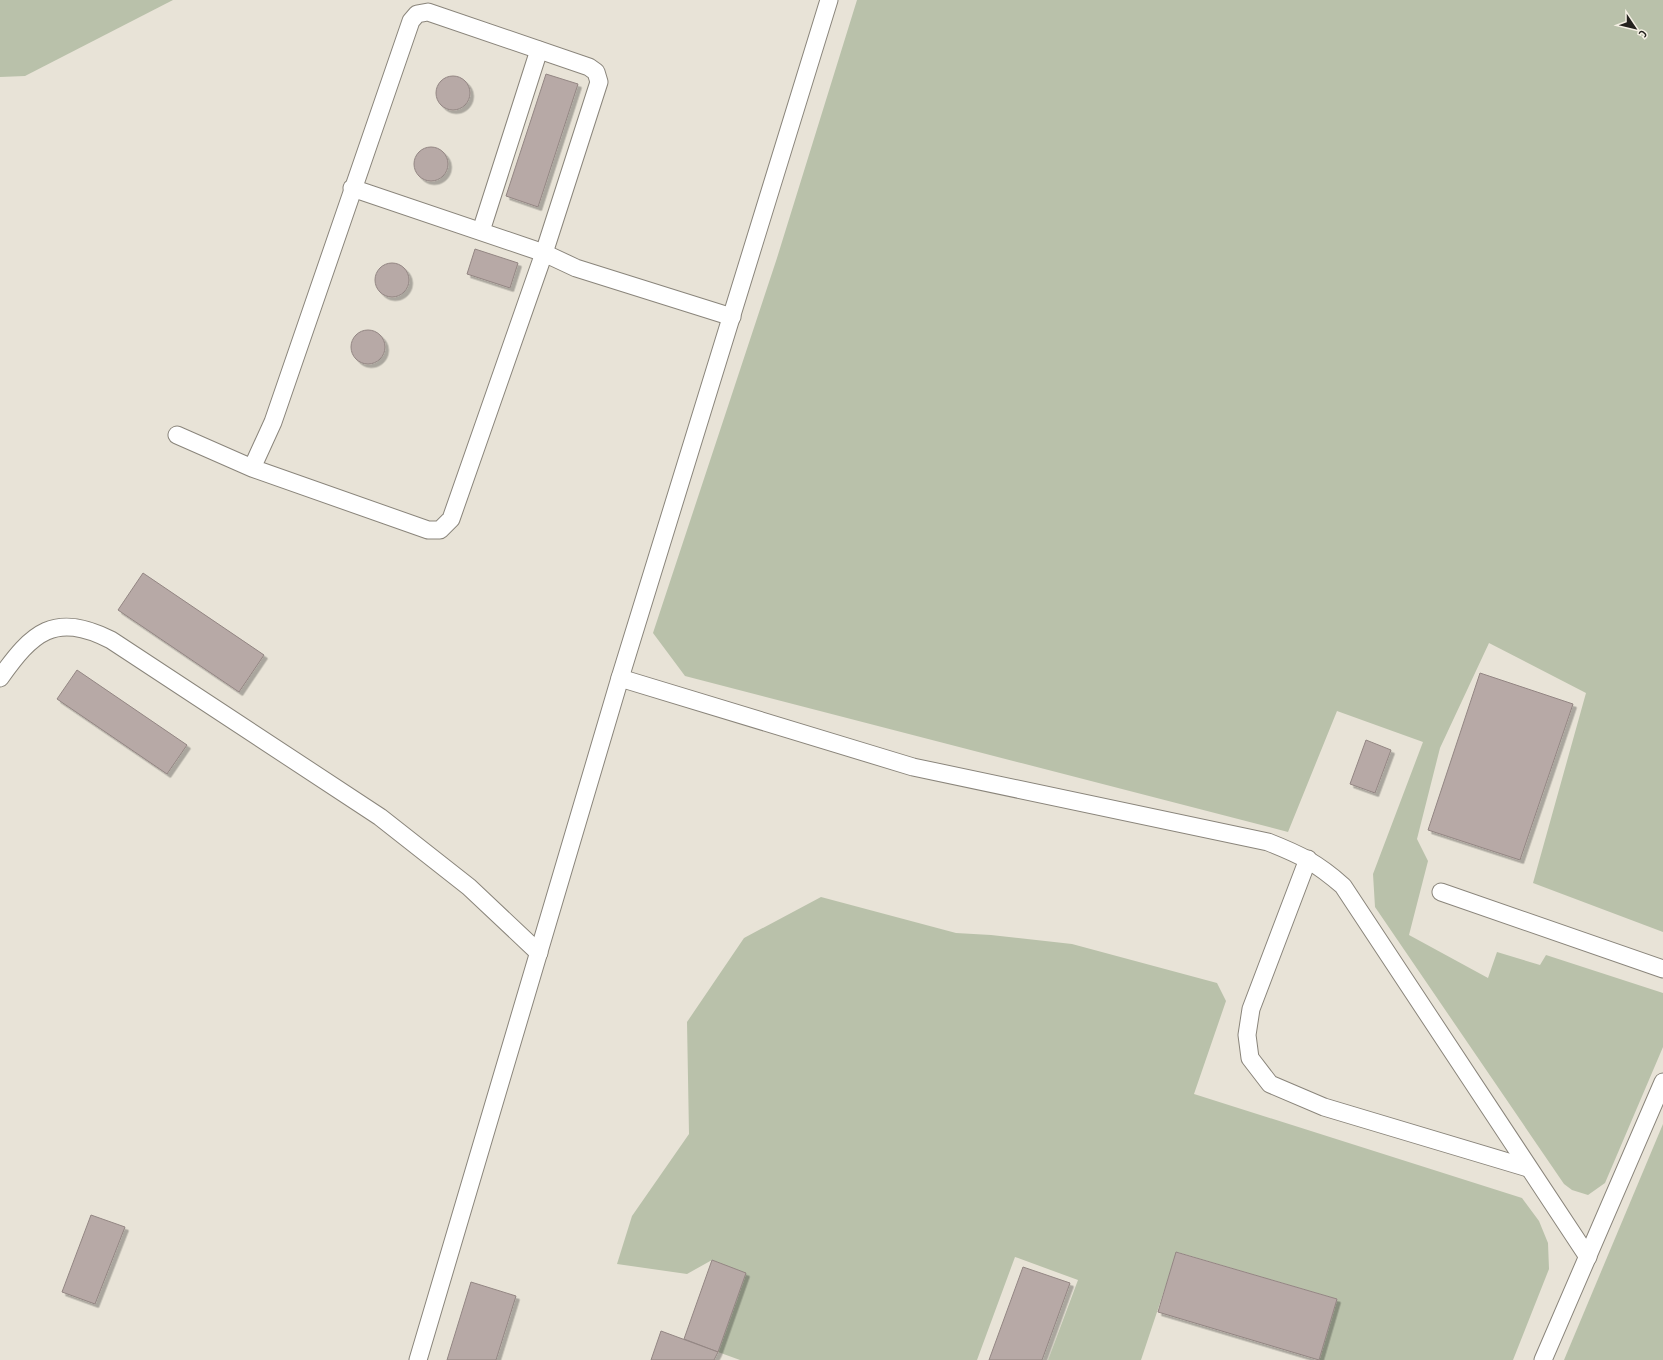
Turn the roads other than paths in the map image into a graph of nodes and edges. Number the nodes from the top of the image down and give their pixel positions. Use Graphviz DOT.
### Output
graph roads {
  1 [pos="829,0"];
  2 [pos="540,50"];
  3 [pos="352,188"];
  4 [pos="482,231"];
  5 [pos="544,253"];
  6 [pos="732,317"];
  7 [pos="177,435"];
  8 [pos="252,468"];
  9 [pos="0,678"];
  10 [pos="620,678"];
  11 [pos="1308,859"];
  12 [pos="1441,892"];
  13 [pos="538,953"];
  14 [pos="1663,969"];
  15 [pos="1663,1082"];
  16 [pos="1528,1168"];
  17 [pos="1588,1258"];
  18 [pos="418,1360"];
  19 [pos="1543,1360"];
  1 -- 6 [label="lane"];
  2 -- 3 [label="lane"];
  2 -- 4 [label="lane"];
  2 -- 5 [label="lane"];
  3 -- 4 [label="lane"];
  3 -- 8 [label="lane"];
  4 -- 5 [label="lane"];
  5 -- 6 [label="lane"];
  5 -- 8 [label="lane"];
  6 -- 10 [label="lane"];
  7 -- 8 [label="lane"];
  9 -- 13 [label="lane"];
  10 -- 11 [label="lane"];
  10 -- 13 [label="lane"];
  11 -- 16 [label="lane"];
  11 -- 16 [label="lane"];
  12 -- 14 [label="lane"];
  13 -- 18 [label="lane"];
  15 -- 17 [label="lane"];
  16 -- 17 [label="lane"];
  17 -- 19 [label="lane"];
}
